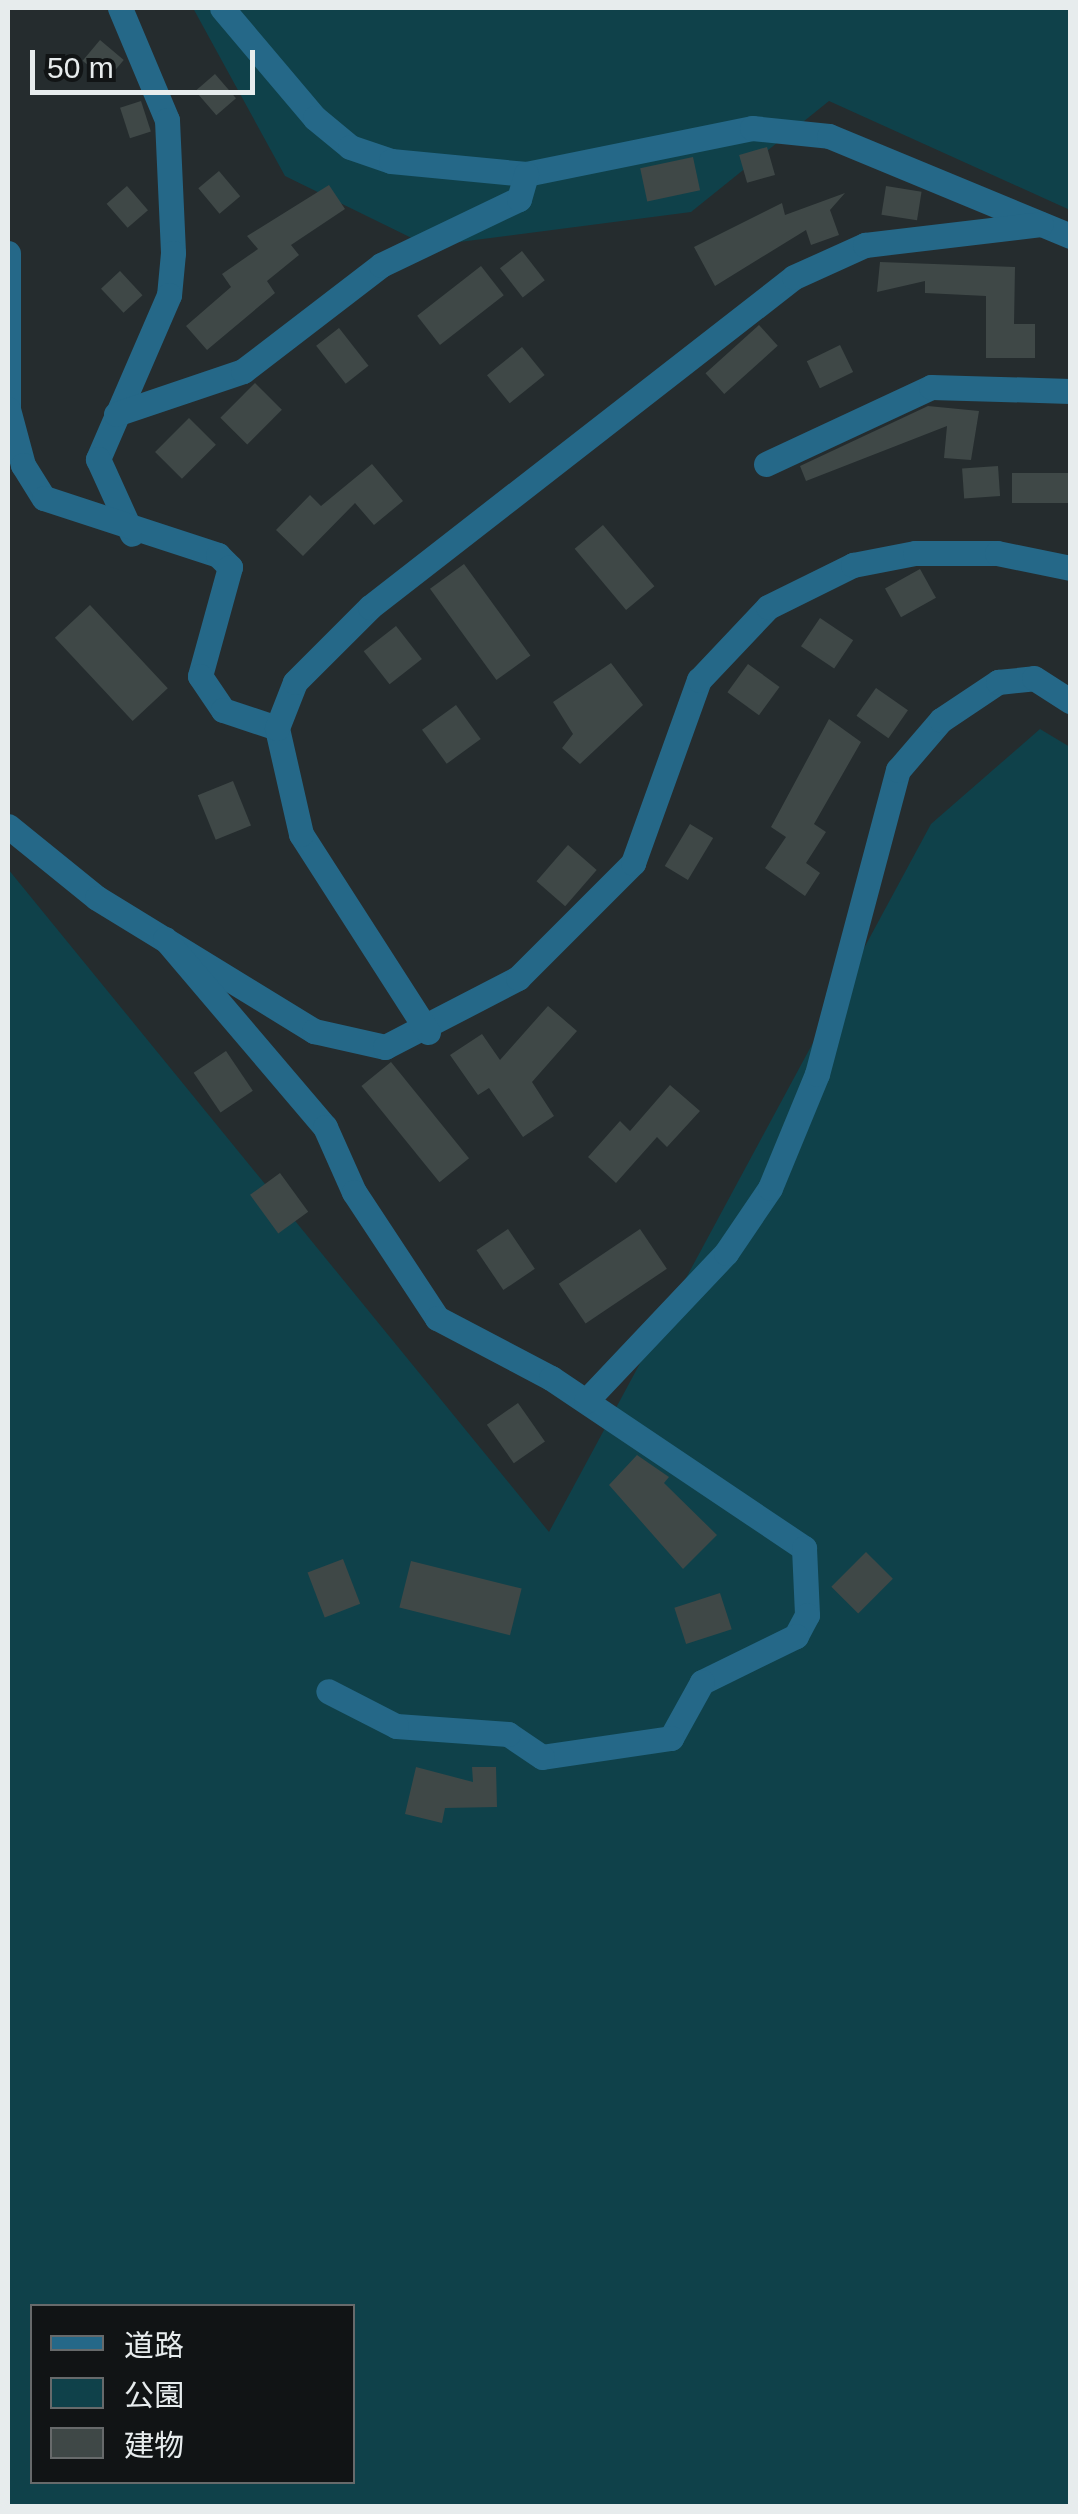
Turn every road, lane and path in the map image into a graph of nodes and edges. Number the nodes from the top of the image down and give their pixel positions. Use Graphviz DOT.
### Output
graph roads {
  1 [pos="120,8"];
  2 [pos="222,8"];
  3 [pos="526,174"];
  4 [pos="1041,224"];
  5 [pos="1070,236"];
  6 [pos="8,252"];
  7 [pos="1070,391"];
  8 [pos="116,414"];
  9 [pos="766,464"];
  10 [pos="132,534"];
  11 [pos="1070,568"];
  12 [pos="1070,702"];
  13 [pos="277,728"];
  14 [pos="8,826"];
  15 [pos="165,939"];
  16 [pos="428,1032"];
  17 [pos="586,1401"];
  18 [pos="328,1690"];
  1 -- 8 [label="street"];
  2 -- 3 [label="street"];
  3 -- 4 [label="street"];
  3 -- 8 [label="street"];
  4 -- 5 [label="street"];
  4 -- 13 [label="street"];
  6 -- 10 [label="street"];
  7 -- 9 [label="street"];
  8 -- 10 [label="street"];
  10 -- 13 [label="street"];
  11 -- 16 [label="street"];
  12 -- 17 [label="street"];
  13 -- 16 [label="street"];
  14 -- 15 [label="street"];
  15 -- 16 [label="street"];
  15 -- 17 [label="street"];
  17 -- 18 [label="street"];
}
